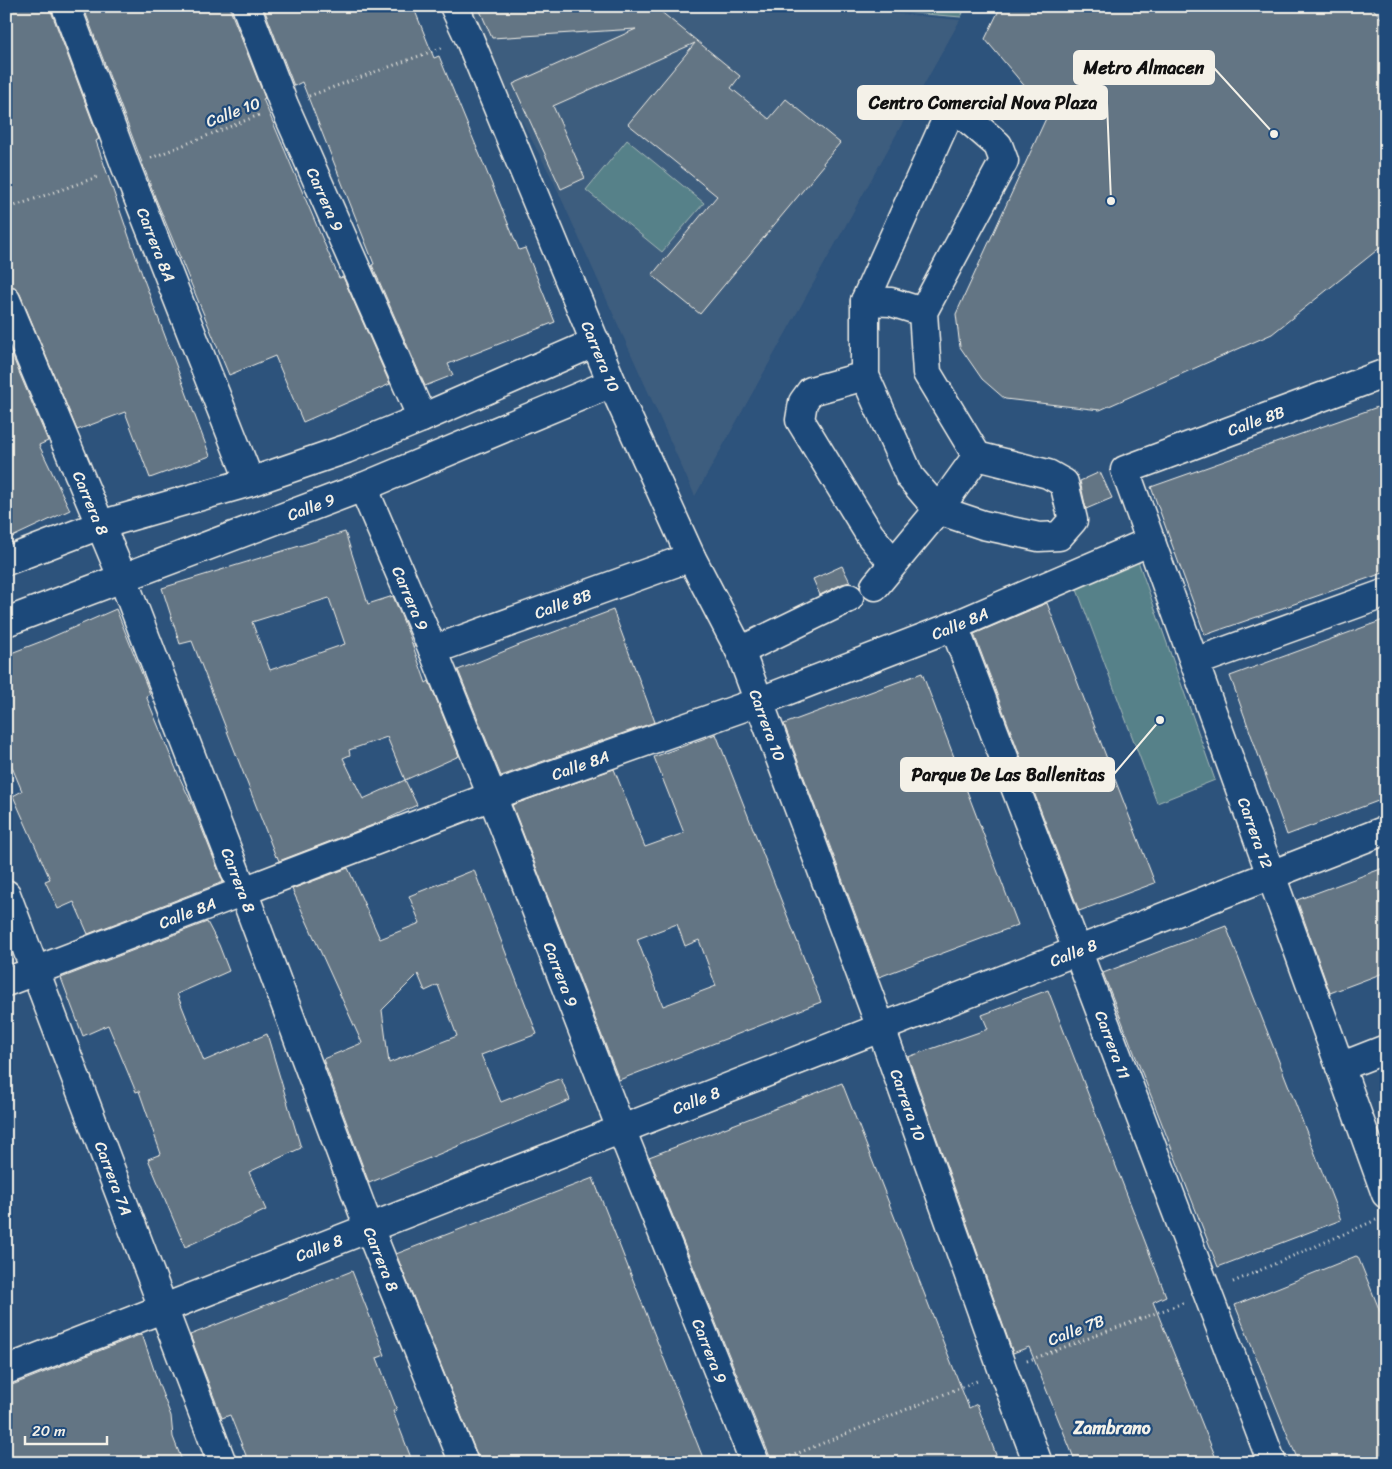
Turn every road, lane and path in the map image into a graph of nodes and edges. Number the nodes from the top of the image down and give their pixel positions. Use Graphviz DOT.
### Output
graph roads {
  1 [pos="66,6"];
  2 [pos="246,6"];
  3 [pos="454,6"];
  4 [pos="469,38"];
  5 [pos="284,106"];
  6 [pos="126,167"];
  7 [pos="6,209"];
  8 [pos="6,300"];
  9 [pos="865,301"];
  10 [pos="924,312"];
  11 [pos="596,342"];
  12 [pos="1386,373"];
  13 [pos="865,376"];
  14 [pos="612,383"];
  15 [pos="422,418"];
  16 [pos="977,456"];
  17 [pos="1125,470"];
  18 [pos="250,482"];
  19 [pos="363,487"];
  20 [pos="938,510"];
  21 [pos="100,525"];
  22 [pos="1151,542"];
  23 [pos="691,557"];
  24 [pos="6,561"];
  25 [pos="893,563"];
  26 [pos="123,579"];
  27 [pos="876,586"];
  28 [pos="1386,593"];
  29 [pos="849,598"];
  30 [pos="6,622"];
  31 [pos="954,626"];
  32 [pos="433,650"];
  33 [pos="740,651"];
  34 [pos="1194,662"];
  35 [pos="758,702"];
  36 [pos="492,796"];
  37 [pos="1386,830"];
  38 [pos="1271,875"];
  39 [pos="243,891"];
  40 [pos="6,894"];
  41 [pos="1077,950"];
  42 [pos="36,971"];
  43 [pos="6,982"];
  44 [pos="881,1028"];
  45 [pos="1386,1049"];
  46 [pos="1340,1067"];
  47 [pos="621,1129"];
  48 [pos="1386,1194"];
  49 [pos="1377,1220"];
  50 [pos="369,1228"];
  51 [pos="1208,1293"];
  52 [pos="163,1309"];
  53 [pos="6,1370"];
  54 [pos="1003,1370"];
  55 [pos="222,1463"];
  56 [pos="464,1463"];
  57 [pos="755,1463"];
  58 [pos="774,1463"];
  59 [pos="1038,1463"];
  60 [pos="1272,1463"];
  1 -- 6 [label="street, Carrera 8A"];
  2 -- 5 [label="street, Carrera 9"];
  3 -- 4 [label="street, Carrera 10"];
  4 -- 5 [label="path, Calle 10"];
  4 -- 11 [label="street, Carrera 10"];
  5 -- 6 [label="path, Calle 10"];
  5 -- 15 [label="street, Carrera 9"];
  6 -- 7 [label="path, Calle 10"];
  6 -- 18 [label="street, Carrera 8A"];
  8 -- 21 [label="street, Carrera 8"];
  9 -- 10 [label="street"];
  9 -- 10 [label="street"];
  9 -- 13 [label="street"];
  10 -- 16 [label="street"];
  11 -- 14 [label="street, Carrera 10"];
  11 -- 15 [label="street"];
  12 -- 17 [label="street, Calle 8B"];
  13 -- 20 [label="street"];
  13 -- 25 [label="street"];
  14 -- 19 [label="street, Calle 9"];
  14 -- 23 [label="street, Carrera 10"];
  15 -- 18 [label="street"];
  16 -- 20 [label="street"];
  16 -- 20 [label="street"];
  17 -- 22 [label="street, Carrera 12"];
  18 -- 21 [label="street"];
  19 -- 26 [label="street, Calle 9"];
  19 -- 32 [label="street, Carrera 9"];
  20 -- 25 [label="street"];
  21 -- 24 [label="street"];
  21 -- 26 [label="street, Carrera 8"];
  22 -- 31 [label="street, Calle 8A"];
  22 -- 34 [label="street, Carrera 12"];
  23 -- 32 [label="street, Calle 8B"];
  23 -- 33 [label="street, Carrera 10"];
  25 -- 27 [label="street"];
  26 -- 30 [label="street, Calle 9"];
  26 -- 39 [label="street, Carrera 8"];
  28 -- 34 [label="street"];
  29 -- 33 [label="street"];
  31 -- 35 [label="street, Calle 8A"];
  31 -- 41 [label="street, Carrera 11"];
  32 -- 36 [label="street, Carrera 9"];
  33 -- 35 [label="street, Carrera 10"];
  34 -- 38 [label="street, Carrera 12"];
  35 -- 36 [label="street, Calle 8A"];
  35 -- 44 [label="street, Carrera 10"];
  36 -- 39 [label="street, Calle 8A"];
  36 -- 47 [label="street, Carrera 9"];
  37 -- 38 [label="street, Calle 8"];
  38 -- 41 [label="street, Calle 8"];
  38 -- 46 [label="street, Carrera 12"];
  39 -- 42 [label="street, Calle 8A"];
  39 -- 50 [label="street, Carrera 8"];
  40 -- 42 [label="street, Carrera 7A"];
  41 -- 44 [label="street, Calle 8"];
  41 -- 51 [label="street, Carrera 11"];
  42 -- 43 [label="street, Calle 8A"];
  42 -- 52 [label="street, Carrera 7A"];
  44 -- 47 [label="street, Calle 8"];
  44 -- 54 [label="street, Carrera 10"];
  45 -- 46 [label="street"];
  46 -- 48 [label="street, Carrera 12"];
  47 -- 50 [label="street, Calle 8"];
  47 -- 57 [label="street, Carrera 9"];
  49 -- 51 [label="path, Calle 7B"];
  50 -- 52 [label="street, Calle 8"];
  50 -- 56 [label="street, Carrera 8"];
  51 -- 54 [label="path, Calle 7B"];
  51 -- 60 [label="street, Carrera 11"];
  52 -- 53 [label="street, Calle 8"];
  52 -- 55 [label="street, Carrera 7A"];
  54 -- 58 [label="path, Calle 7B"];
  54 -- 59 [label="street, Carrera 10"];
}
